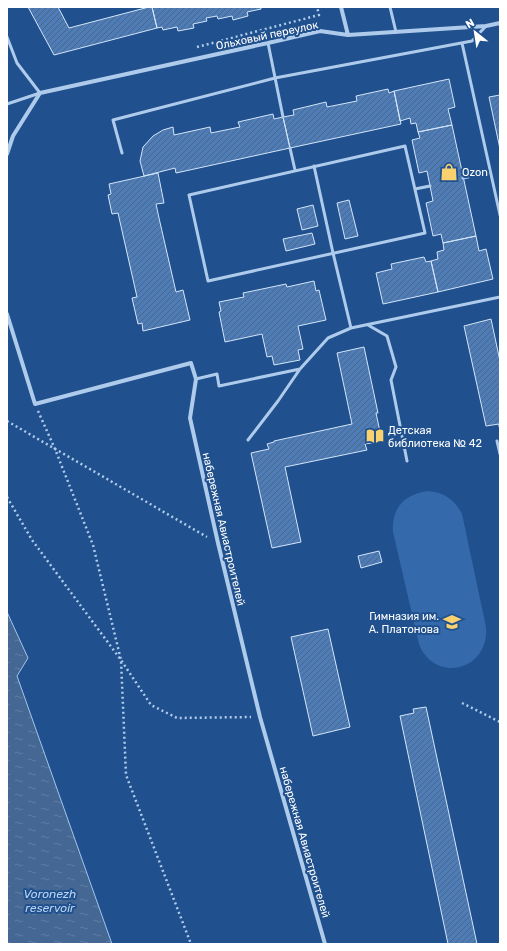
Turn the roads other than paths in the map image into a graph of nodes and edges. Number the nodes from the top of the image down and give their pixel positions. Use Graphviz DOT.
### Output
graph roads {
  1 [pos="341,7"];
  2 [pos="390,7"];
  3 [pos="500,22"];
  4 [pos="486,26"];
  5 [pos="396,32"];
  6 [pos="348,35"];
  7 [pos="7,37"];
  8 [pos="462,43"];
  9 [pos="268,44"];
  10 [pos="275,78"];
  11 [pos="40,93"];
  12 [pos="7,104"];
  13 [pos="283,117"];
  14 [pos="290,148"];
  15 [pos="122,153"];
  16 [pos="7,154"];
  17 [pos="314,166"];
  18 [pos="295,170"];
  19 [pos="490,172"];
  20 [pos="463,178"];
  21 [pos="430,186"];
  22 [pos="415,189"];
  23 [pos="500,215"];
  24 [pos="333,253"];
  25 [pos="500,297"];
  26 [pos="7,314"];
  27 [pos="368,325"];
  28 [pos="351,328"];
  29 [pos="300,368"];
  30 [pos="196,379"];
  31 [pos="248,440"];
  32 [pos="497,441"];
  33 [pos="500,454"];
  34 [pos="407,461"];
  35 [pos="325,944"];
  1 -- 6 [label="street"];
  2 -- 5 [label="lane"];
  3 -- 4 [label="street, Ольховый переулок"];
  4 -- 5 [label="street, Ольховый переулок"];
  4 -- 8 [label="lane"];
  5 -- 6 [label="street, Ольховый переулок"];
  6 -- 9 [label="street, Ольховый переулок"];
  7 -- 11 [label="lane"];
  8 -- 10 [label="lane"];
  8 -- 19 [label="lane"];
  9 -- 10 [label="lane"];
  9 -- 11 [label="street, Ольховый переулок"];
  10 -- 13 [label="lane"];
  10 -- 15 [label="lane"];
  11 -- 12 [label="lane"];
  11 -- 16 [label="street"];
  14 -- 18 [label="lane"];
  17 -- 18 [label="lane"];
  17 -- 22 [label="lane"];
  17 -- 24 [label="lane"];
  18 -- 24 [label="lane"];
  19 -- 20 [label="lane"];
  19 -- 23 [label="lane"];
  21 -- 22 [label="lane"];
  22 -- 24 [label="lane"];
  24 -- 28 [label="lane"];
  25 -- 27 [label="lane"];
  26 -- 30 [label="street"];
  27 -- 28 [label="lane"];
  27 -- 34 [label="lane"];
  28 -- 29 [label="lane"];
  29 -- 30 [label="lane"];
  29 -- 31 [label="lane"];
  30 -- 35 [label="street, набережная Авиастроителей"];
  32 -- 33 [label="lane"];
}
